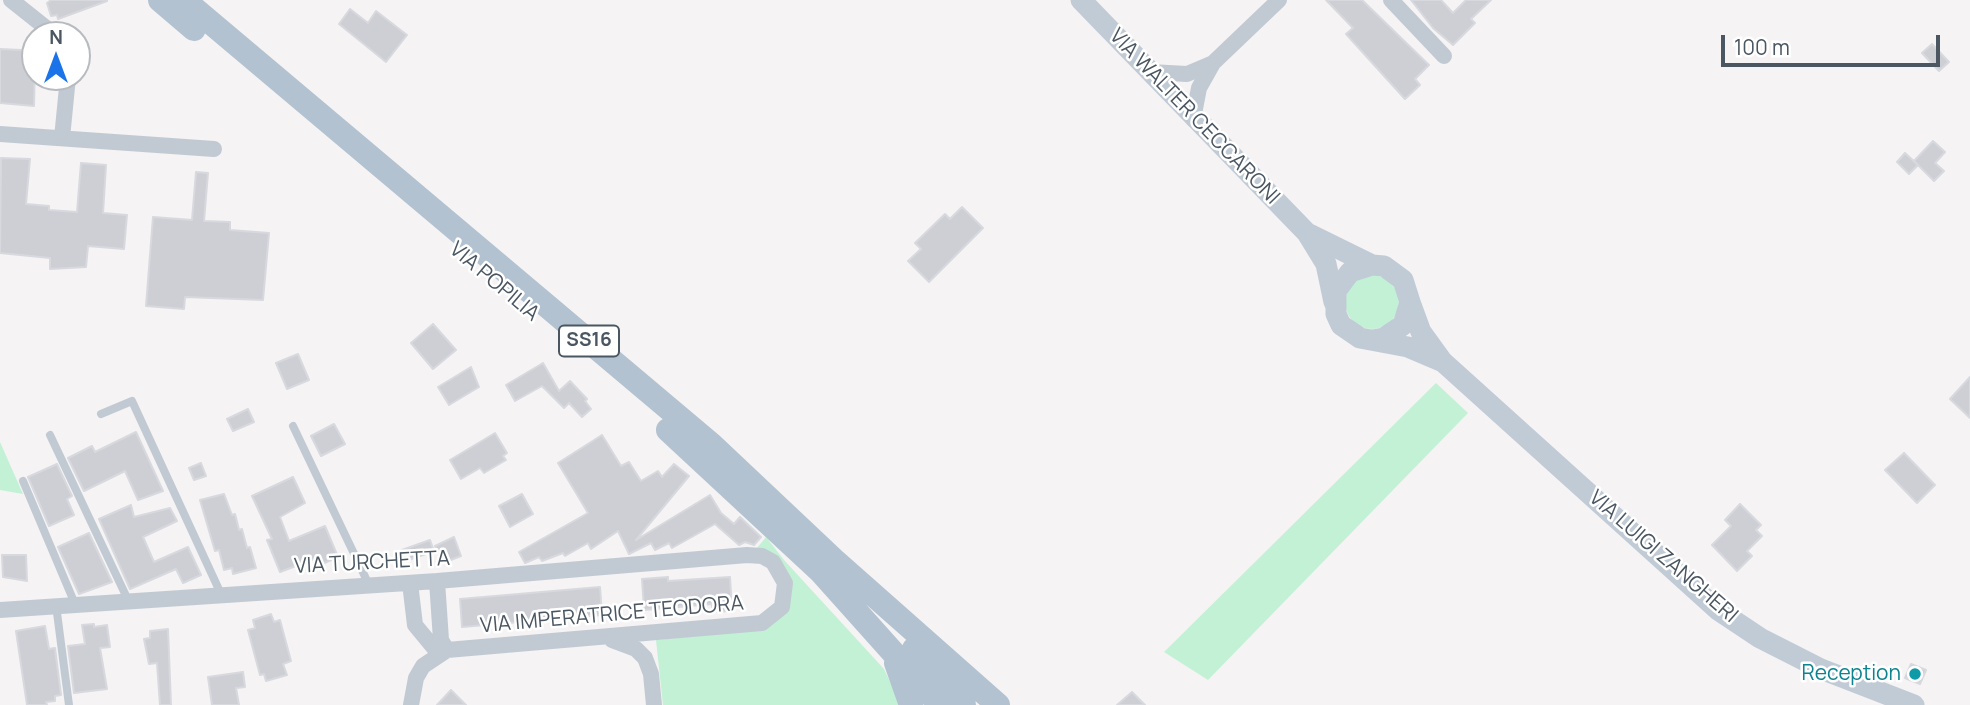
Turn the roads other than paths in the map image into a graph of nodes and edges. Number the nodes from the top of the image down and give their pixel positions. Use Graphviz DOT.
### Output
graph roads {
  1 [pos="11,0"];
  2 [pos="160,0"];
  3 [pos="184,0"];
  4 [pos="1081,0"];
  5 [pos="1279,0"];
  6 [pos="1391,0"];
  7 [pos="37,21"];
  8 [pos="1444,56"];
  9 [pos="1213,63"];
  10 [pos="1150,72"];
  11 [pos="67,91"];
  12 [pos="1193,119"];
  13 [pos="0,134"];
  14 [pos="62,138"];
  15 [pos="214,149"];
  16 [pos="1307,233"];
  17 [pos="1372,265"];
  18 [pos="1334,302"];
  19 [pos="1410,302"];
  20 [pos="1372,340"];
  21 [pos="1442,361"];
  22 [pos="101,414"];
  23 [pos="293,426"];
  24 [pos="50,435"];
  25 [pos="23,481"];
  26 [pos="747,555"];
  27 [pos="827,566"];
  28 [pos="437,581"];
  29 [pos="410,583"];
  30 [pos="369,585"];
  31 [pos="221,594"];
  32 [pos="128,600"];
  33 [pos="75,604"];
  34 [pos="56,605"];
  35 [pos="0,610"];
  36 [pos="600,637"];
  37 [pos="884,640"];
  38 [pos="443,652"];
  39 [pos="69,705"];
  40 [pos="411,705"];
  41 [pos="654,705"];
  42 [pos="911,705"];
  43 [pos="940,705"];
  44 [pos="964,705"];
  45 [pos="998,705"];
  46 [pos="1914,705"];
  1 -- 7 [label="street"];
  2 -- 27 [label="main road, VIA POPILIA / SS16"];
  3 -- 27 [label="main road, VIA POPILIA / SS16"];
  4 -- 10 [label="street, VIA WALTER CECCARONI"];
  5 -- 9 [label="street"];
  6 -- 8 [label="street"];
  9 -- 10 [label="street"];
  9 -- 12 [label="street"];
  10 -- 12 [label="street, VIA WALTER CECCARONI"];
  11 -- 14 [label="street"];
  12 -- 16 [label="street, VIA WALTER CECCARONI"];
  13 -- 14 [label="street"];
  14 -- 15 [label="street"];
  16 -- 17 [label="street, VIA WALTER CECCARONI"];
  16 -- 18 [label="street, VIA WALTER CECCARONI"];
  17 -- 18 [label="street"];
  17 -- 19 [label="street, VIA WALTER CECCARONI"];
  18 -- 20 [label="street, VIA WALTER CECCARONI"];
  19 -- 20 [label="street"];
  19 -- 21 [label="street, VIA LUIGI ZANGHERI"];
  20 -- 21 [label="street, VIA LUIGI ZANGHERI"];
  21 -- 46 [label="street, VIA LUIGI ZANGHERI"];
  22 -- 31 [label="lane"];
  23 -- 30 [label="lane"];
  24 -- 32 [label="lane"];
  25 -- 33 [label="lane"];
  26 -- 28 [label="street, VIA TURCHETTA"];
  26 -- 36 [label="street, VIA IMPERATRICE TEODORA"];
  27 -- 37 [label="main road, SS16"];
  27 -- 44 [label="main road, SS16"];
  27 -- 45 [label="main road"];
  28 -- 29 [label="street, VIA TURCHETTA"];
  28 -- 38 [label="street"];
  29 -- 30 [label="street, VIA TURCHETTA"];
  29 -- 38 [label="street"];
  30 -- 31 [label="street, VIA TURCHETTA"];
  31 -- 32 [label="street, VIA TURCHETTA"];
  32 -- 33 [label="street, VIA TURCHETTA"];
  33 -- 34 [label="street, VIA TURCHETTA"];
  34 -- 35 [label="street, VIA TURCHETTA"];
  34 -- 39 [label="lane"];
  36 -- 38 [label="street, VIA IMPERATRICE TEODORA"];
  36 -- 41 [label="street"];
  37 -- 42 [label="main road"];
  37 -- 43 [label="main road, SS16"];
  38 -- 40 [label="street"];
}
